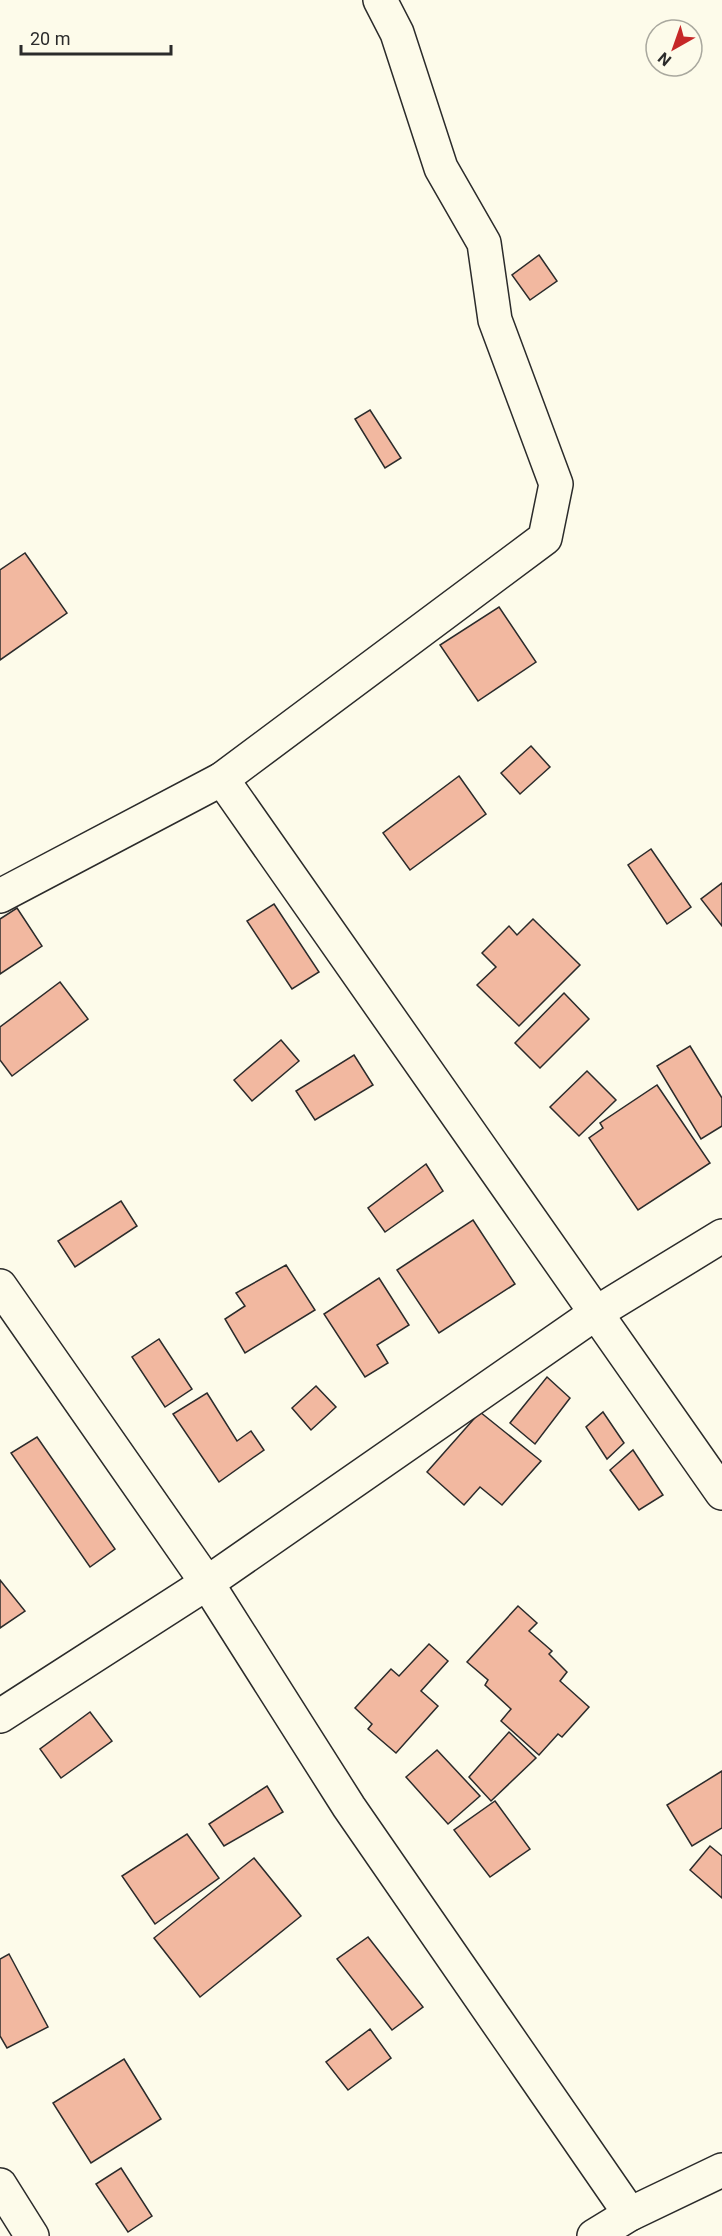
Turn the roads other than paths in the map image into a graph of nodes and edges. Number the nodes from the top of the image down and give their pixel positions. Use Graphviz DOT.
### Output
graph roads {
  1 [pos="380,0"];
  2 [pos="222,779"];
  3 [pos="0,896"];
  4 [pos="722,1236"];
  5 [pos="0,1286"];
  6 [pos="596,1312"];
  7 [pos="722,1493"];
  8 [pos="207,1583"];
  9 [pos="0,1716"];
  10 [pos="722,2170"];
  11 [pos="0,2185"];
  12 [pos="630,2214"];
  13 [pos="32,2236"];
  14 [pos="594,2236"];
  1 -- 2 [label="street"];
  2 -- 3 [label="street"];
  2 -- 6 [label="street"];
  4 -- 6 [label="street"];
  5 -- 8 [label="street"];
  6 -- 7 [label="street"];
  6 -- 8 [label="street"];
  8 -- 9 [label="street"];
  8 -- 12 [label="street"];
  10 -- 12 [label="street"];
  11 -- 13 [label="street"];
  12 -- 14 [label="street"];
}
